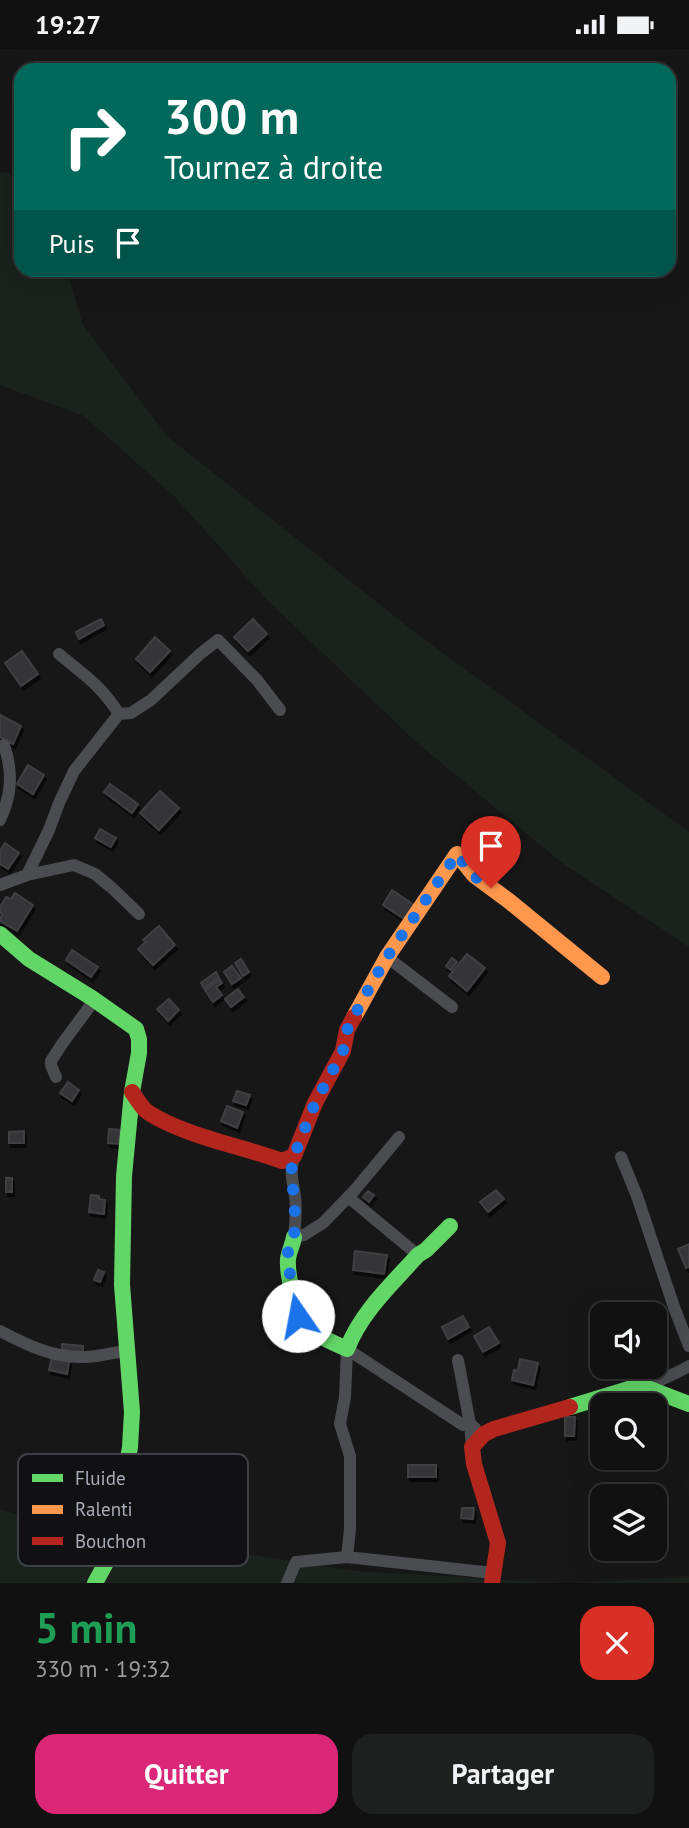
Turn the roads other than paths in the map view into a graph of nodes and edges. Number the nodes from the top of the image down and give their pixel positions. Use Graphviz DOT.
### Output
graph roads {
  1 [pos="59,654"];
  2 [pos="280,711"];
  3 [pos="119,714"];
  4 [pos="5,745"];
  5 [pos="0,820"];
  6 [pos="27,874"];
  7 [pos="0,885"];
  8 [pos="139,914"];
  9 [pos="2,940"];
  10 [pos="387,957"];
  11 [pos="602,977"];
  12 [pos="92,998"];
  13 [pos="452,1007"];
  14 [pos="56,1077"];
  15 [pos="132,1092"];
  16 [pos="146,1112"];
  17 [pos="129,1119"];
  18 [pos="398,1137"];
  19 [pos="621,1157"];
  20 [pos="289,1162"];
  21 [pos="348,1197"];
  22 [pos="450,1226"];
  23 [pos="294,1237"];
  24 [pos="418,1255"];
  25 [pos="0,1331"];
  26 [pos="689,1346"];
  27 [pos="347,1349"];
  28 [pos="128,1351"];
  29 [pos="458,1360"];
  30 [pos="689,1366"];
  31 [pos="647,1388"];
  32 [pos="689,1404"];
  33 [pos="470,1424"];
  34 [pos="484,1434"];
  35 [pos="472,1447"];
  36 [pos="129,1454"];
  37 [pos="346,1557"];
  38 [pos="104,1566"];
  39 [pos="493,1578"];
  40 [pos="95,1583"];
  41 [pos="287,1583"];
  1 -- 3 [label="street"];
  2 -- 3 [label="street"];
  3 -- 6 [label="street"];
  4 -- 5 [label="street"];
  6 -- 7 [label="street"];
  6 -- 8 [label="street"];
  9 -- 12 [label="street"];
  10 -- 11 [label="street"];
  10 -- 13 [label="street"];
  10 -- 20 [label="street"];
  12 -- 14 [label="street"];
  12 -- 15 [label="street"];
  15 -- 16 [label="street"];
  15 -- 17 [label="street"];
  16 -- 17 [label="street"];
  16 -- 20 [label="street"];
  17 -- 28 [label="street"];
  18 -- 21 [label="street"];
  19 -- 26 [label="street"];
  20 -- 23 [label="street"];
  21 -- 23 [label="street"];
  21 -- 24 [label="street"];
  22 -- 24 [label="street"];
  23 -- 27 [label="street"];
  24 -- 27 [label="street"];
  25 -- 28 [label="street"];
  27 -- 33 [label="street"];
  27 -- 37 [label="street"];
  28 -- 36 [label="street"];
  29 -- 33 [label="street"];
  30 -- 31 [label="street"];
  31 -- 32 [label="street"];
  31 -- 34 [label="street"];
  33 -- 34 [label="street"];
  33 -- 35 [label="street"];
  34 -- 35 [label="street"];
  35 -- 39 [label="street"];
  37 -- 39 [label="street"];
  37 -- 41 [label="street"];
  38 -- 40 [label="street"];
}
